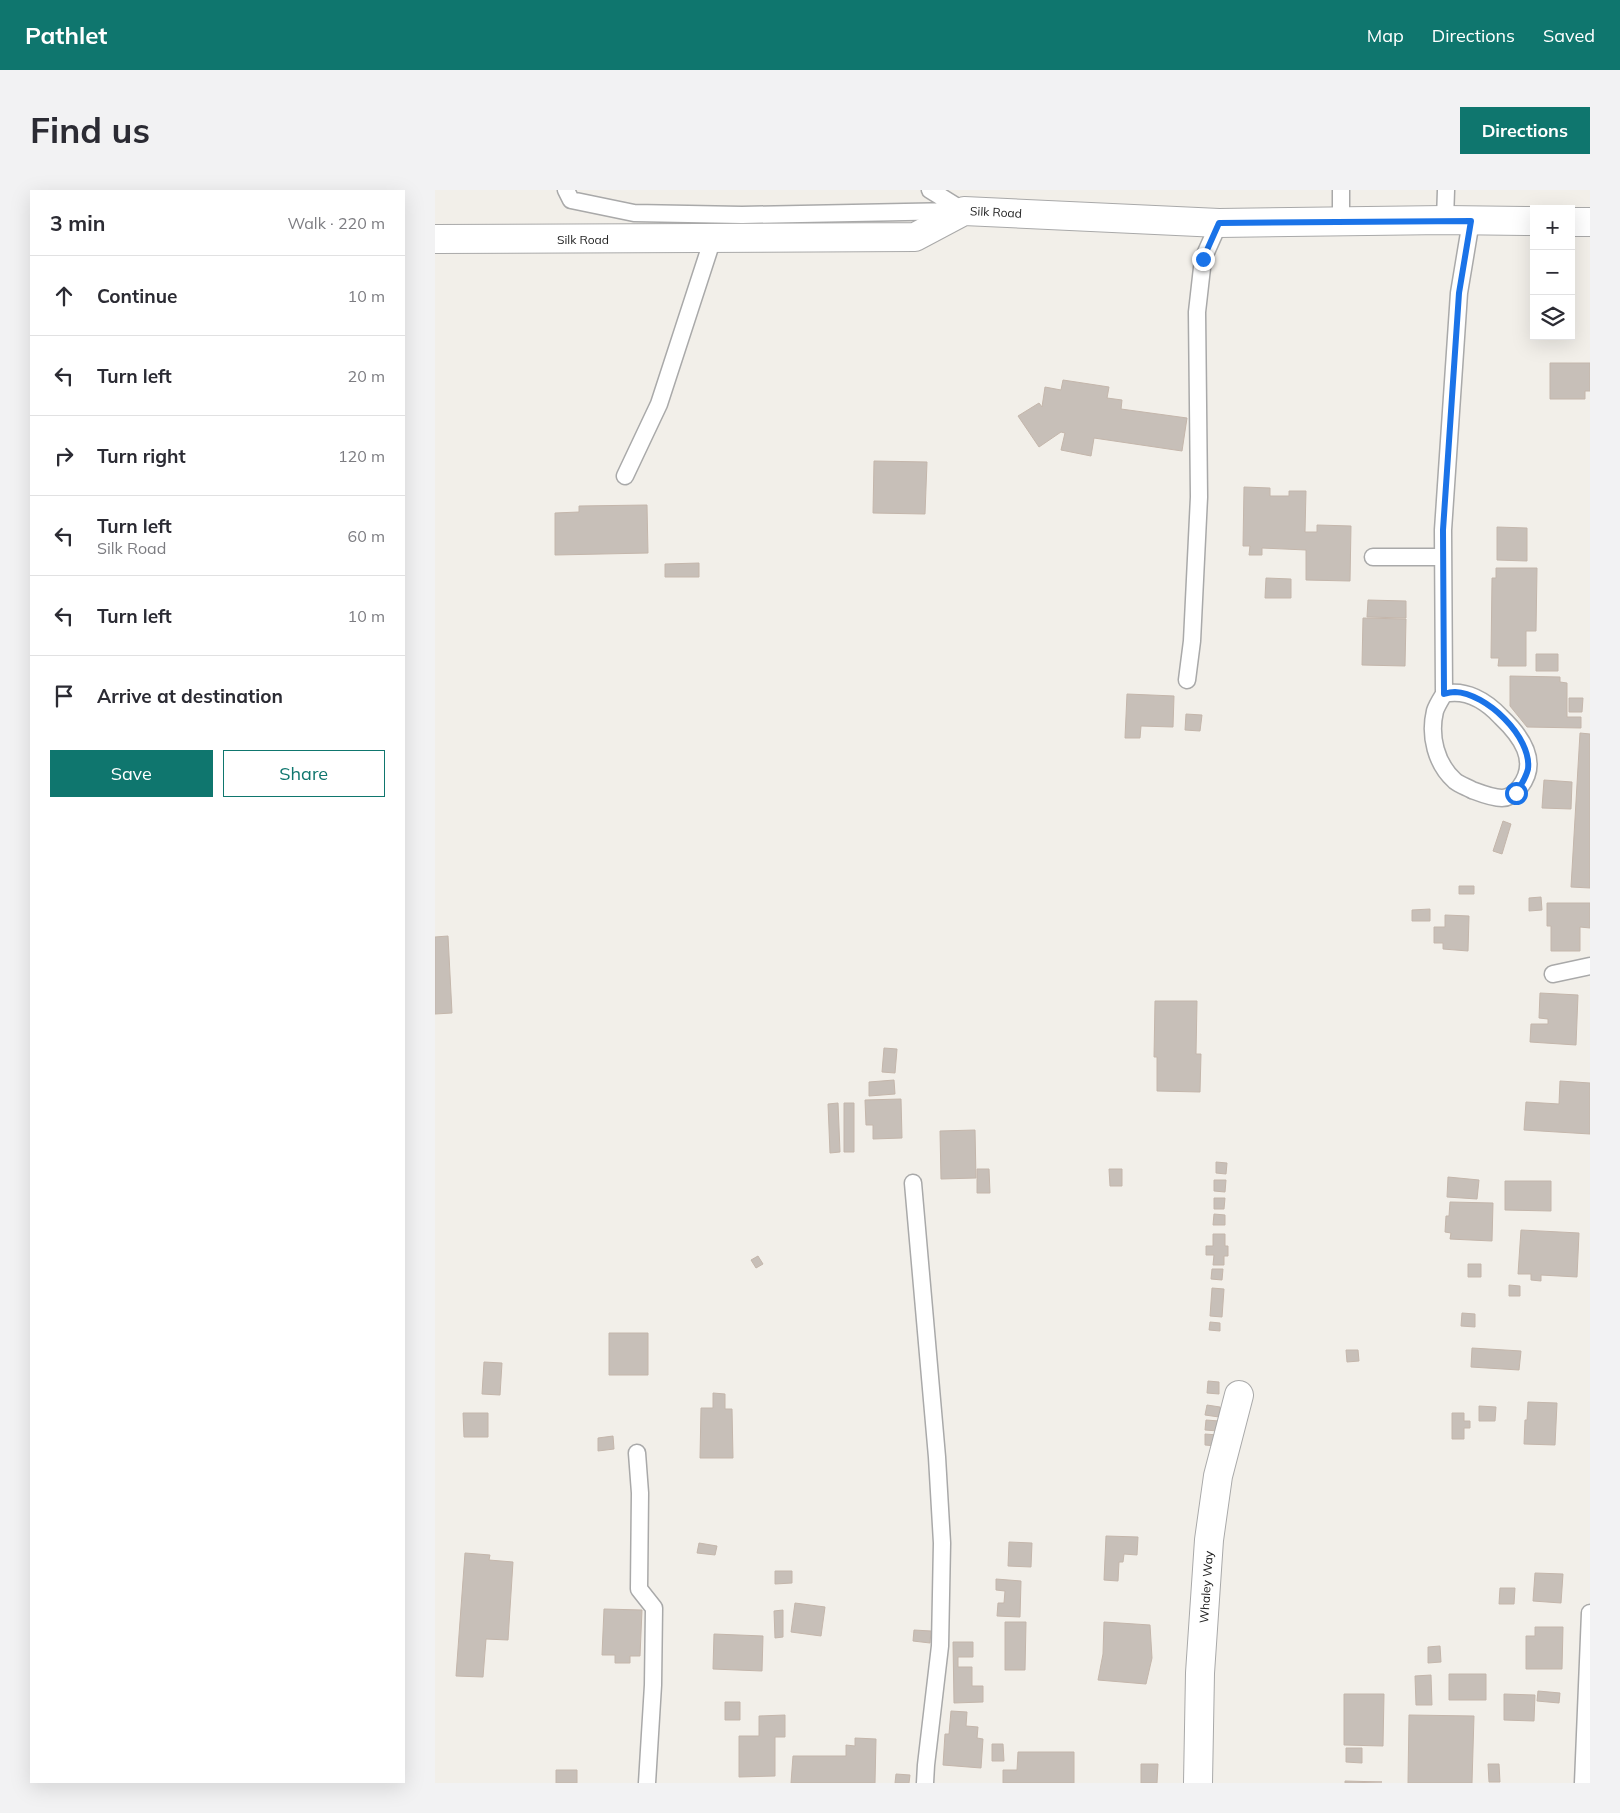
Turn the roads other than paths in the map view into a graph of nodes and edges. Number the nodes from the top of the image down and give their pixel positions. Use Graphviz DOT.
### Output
graph roads {
  1 [pos="566,190"];
  2 [pos="930,190"];
  3 [pos="1341,190"];
  4 [pos="1446,190"];
  5 [pos="964,210"];
  6 [pos="1458,221"];
  7 [pos="1530,221"];
  8 [pos="1341,222"];
  9 [pos="1575,222"];
  10 [pos="1590,222"];
  11 [pos="1219,223"];
  12 [pos="713,238"];
  13 [pos="435,239"];
  14 [pos="625,476"];
  15 [pos="1373,557"];
  16 [pos="1443,557"];
  17 [pos="1187,680"];
  18 [pos="1444,694"];
  19 [pos="1590,966"];
  20 [pos="1553,974"];
  21 [pos="913,1183"];
  22 [pos="1239,1395"];
  23 [pos="637,1453"];
  24 [pos="1590,1612"];
  25 [pos="647,1783"];
  26 [pos="925,1783"];
  27 [pos="1199,1783"];
  28 [pos="1583,1783"];
  1 -- 5 [label="lane"];
  2 -- 5 [label="lane"];
  3 -- 8 [label="lane"];
  4 -- 6 [label="lane"];
  5 -- 11 [label="street, Silk Road"];
  5 -- 12 [label="street, Silk Road"];
  6 -- 7 [label="street, Silk Road"];
  6 -- 8 [label="street, Silk Road"];
  6 -- 16 [label="lane"];
  8 -- 11 [label="street, Silk Road"];
  9 -- 10 [label="street"];
  11 -- 17 [label="lane"];
  12 -- 13 [label="street, Silk Road"];
  12 -- 14 [label="lane"];
  15 -- 16 [label="lane"];
  16 -- 18 [label="lane"];
  18 -- 18 [label="lane"];
  19 -- 20 [label="lane"];
  21 -- 26 [label="lane"];
  22 -- 27 [label="street, Whaley Way"];
  23 -- 25 [label="lane"];
  24 -- 28 [label="lane"];
}
